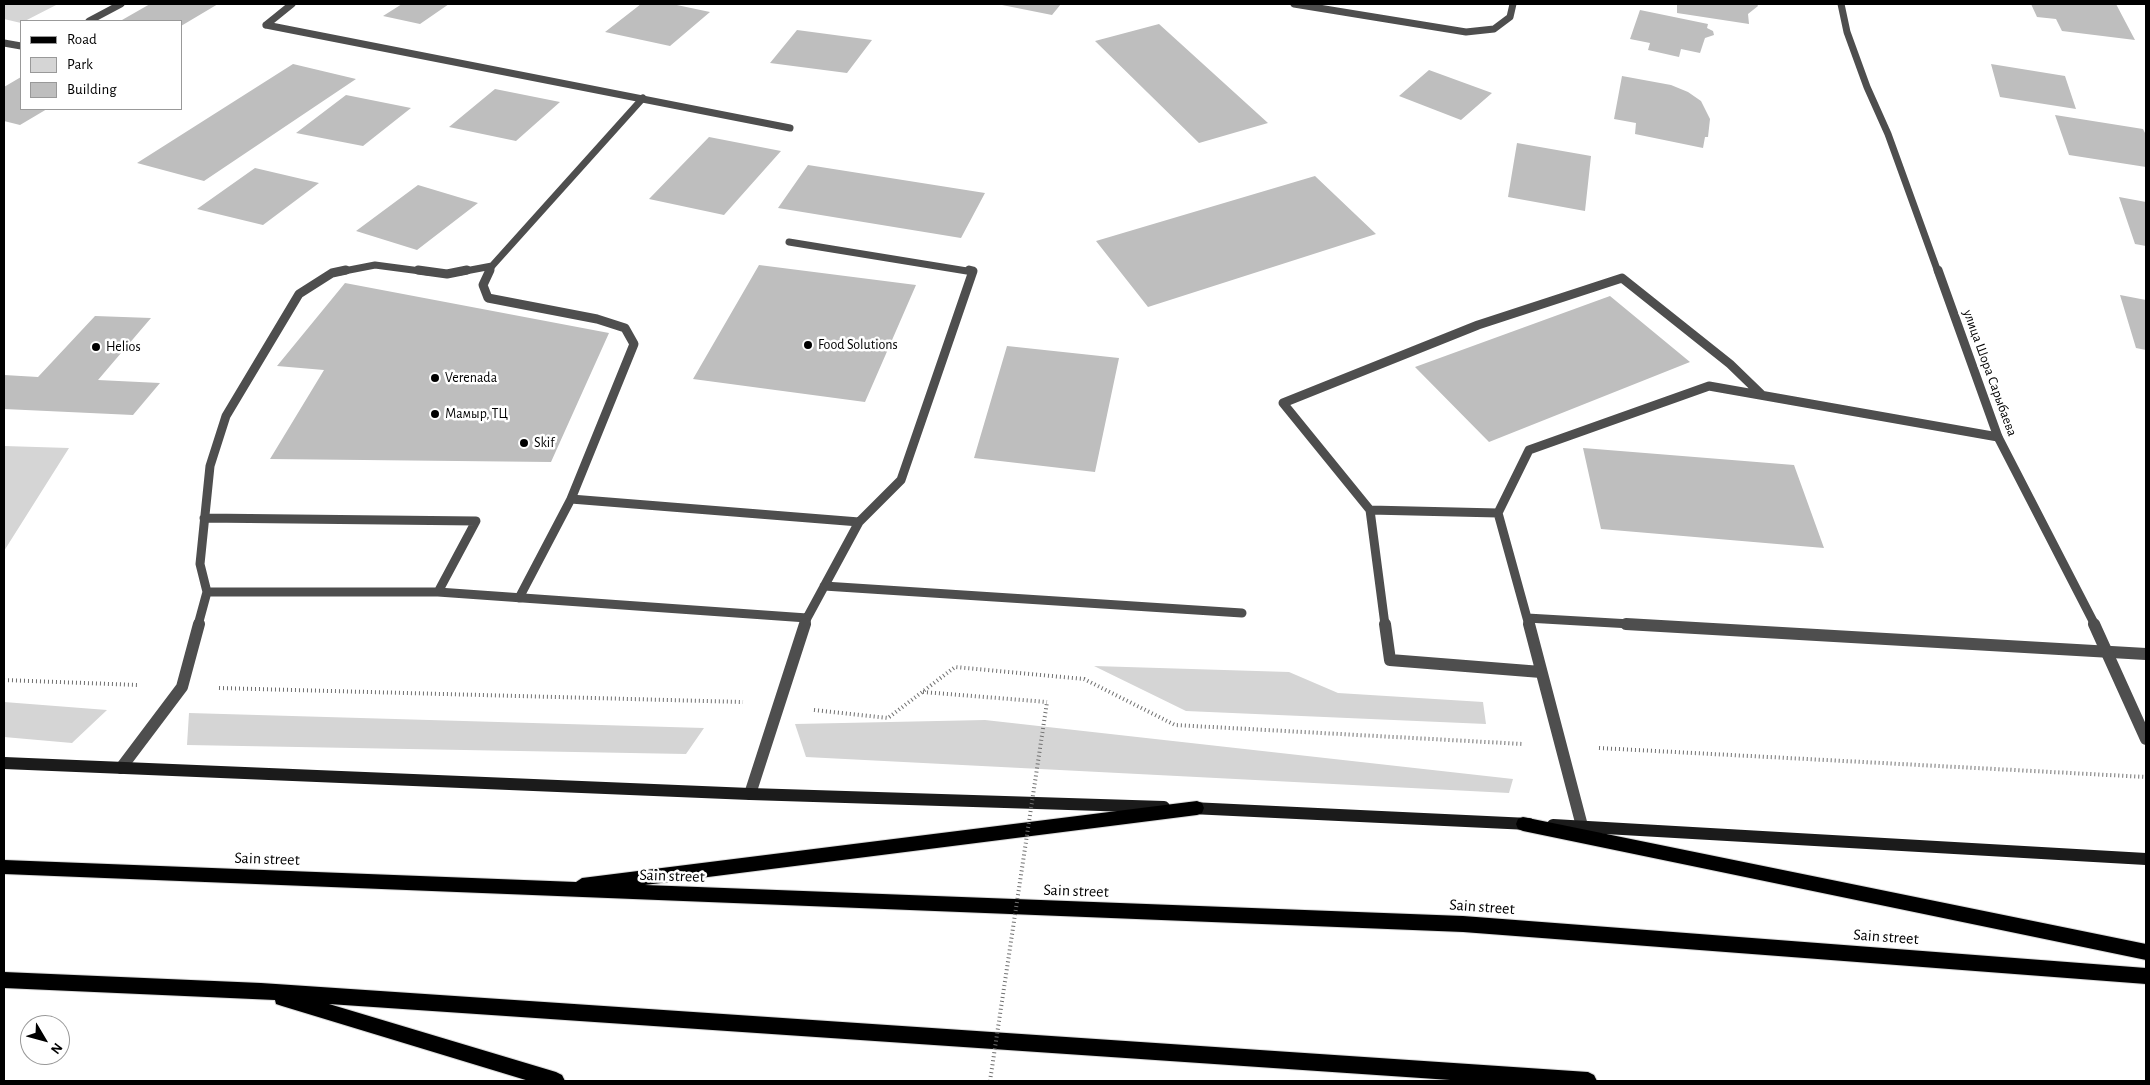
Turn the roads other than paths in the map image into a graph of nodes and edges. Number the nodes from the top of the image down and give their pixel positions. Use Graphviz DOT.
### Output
graph roads {
  1 [pos="121,4"];
  2 [pos="292,4"];
  3 [pos="1294,4"];
  4 [pos="1513,4"];
  5 [pos="1841,4"];
  6 [pos="91,20"];
  7 [pos="4,42"];
  8 [pos="20,46"];
  9 [pos="643,98"];
  10 [pos="790,128"];
  11 [pos="789,242"];
  12 [pos="492,266"];
  13 [pos="1762,395"];
  14 [pos="1998,437"];
  15 [pos="571,499"];
  16 [pos="1370,510"];
  17 [pos="1498,513"];
  18 [pos="204,518"];
  19 [pos="859,522"];
  20 [pos="824,586"];
  21 [pos="207,592"];
  22 [pos="438,592"];
  23 [pos="519,598"];
  24 [pos="1242,613"];
  25 [pos="807,618"];
  26 [pos="1527,618"];
  27 [pos="2109,653"];
  28 [pos="2146,654"];
  29 [pos="1541,672"];
  30 [pos="2146,739"];
  31 [pos="4,763"];
  32 [pos="121,768"];
  33 [pos="750,794"];
  34 [pos="1197,808"];
  35 [pos="1523,824"];
  36 [pos="1582,826"];
  37 [pos="2146,859"];
  38 [pos="4,867"];
  39 [pos="544,890"];
  40 [pos="2146,952"];
  41 [pos="2146,976"];
  42 [pos="4,980"];
  43 [pos="261,991"];
  44 [pos="556,1081"];
  45 [pos="1588,1081"];
  1 -- 6 [label="street"];
  2 -- 9 [label="street"];
  3 -- 4 [label="street"];
  5 -- 14 [label="street, улица Шора Сарыбаева"];
  7 -- 8 [label="street"];
  9 -- 10 [label="street"];
  9 -- 12 [label="street"];
  11 -- 19 [label="street"];
  12 -- 15 [label="street"];
  12 -- 18 [label="street"];
  13 -- 14 [label="street"];
  13 -- 16 [label="street"];
  13 -- 17 [label="street"];
  14 -- 27 [label="street, улица Шора Сарыбаева"];
  15 -- 19 [label="street"];
  15 -- 23 [label="street"];
  16 -- 17 [label="street"];
  16 -- 29 [label="street"];
  17 -- 26 [label="street"];
  18 -- 21 [label="street"];
  18 -- 22 [label="street"];
  19 -- 20 [label="street"];
  20 -- 24 [label="street"];
  20 -- 25 [label="street"];
  21 -- 22 [label="street"];
  21 -- 32 [label="street"];
  22 -- 23 [label="street"];
  23 -- 25 [label="street"];
  25 -- 33 [label="street"];
  26 -- 27 [label="street"];
  26 -- 29 [label="street"];
  27 -- 28 [label="street"];
  27 -- 30 [label="street, улица Шора Сарыбаева"];
  29 -- 36 [label="street"];
  31 -- 32 [label="main road"];
  32 -- 33 [label="main road"];
  33 -- 34 [label="main road"];
  34 -- 35 [label="main road"];
  34 -- 39 [label="main road"];
  35 -- 36 [label="main road"];
  35 -- 40 [label="main road"];
  36 -- 37 [label="main road"];
  38 -- 39 [label="main road, Sain street"];
  39 -- 41 [label="main road, Sain street"];
  42 -- 43 [label="main road"];
  43 -- 44 [label="main road"];
  43 -- 45 [label="main road"];
}
